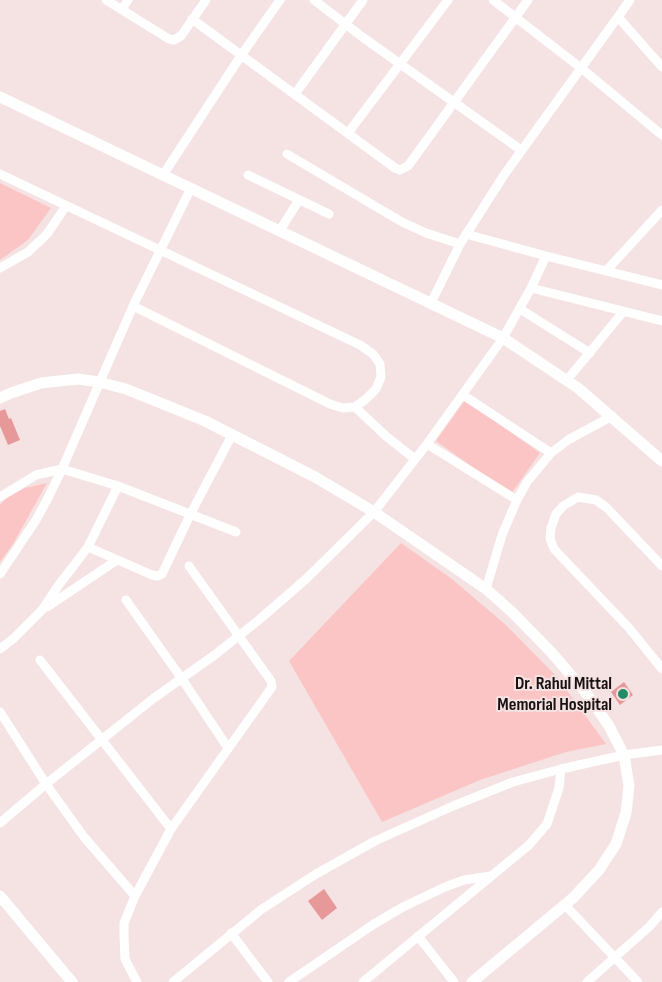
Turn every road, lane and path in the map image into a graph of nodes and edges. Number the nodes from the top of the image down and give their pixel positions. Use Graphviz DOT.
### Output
graph roads {
  1 [pos="106,0"];
  2 [pos="128,0"];
  3 [pos="206,0"];
  4 [pos="280,0"];
  5 [pos="314,0"];
  6 [pos="363,0"];
  7 [pos="448,0"];
  8 [pos="493,0"];
  9 [pos="528,0"];
  10 [pos="630,0"];
  11 [pos="122,10"];
  12 [pos="516,17"];
  13 [pos="618,17"];
  14 [pos="192,19"];
  15 [pos="345,24"];
  16 [pos="242,54"];
  17 [pos="400,63"];
  18 [pos="662,66"];
  19 [pos="581,68"];
  20 [pos="295,94"];
  21 [pos="0,97"];
  22 [pos="454,102"];
  23 [pos="348,133"];
  24 [pos="662,135"];
  25 [pos="521,150"];
  26 [pos="287,154"];
  27 [pos="0,174"];
  28 [pos="163,175"];
  29 [pos="248,175"];
  30 [pos="191,188"];
  31 [pos="299,200"];
  32 [pos="66,206"];
  33 [pos="662,210"];
  34 [pos="329,214"];
  35 [pos="280,230"];
  36 [pos="466,234"];
  37 [pos="460,244"];
  38 [pos="161,249"];
  39 [pos="546,256"];
  40 [pos="0,268"];
  41 [pos="606,271"];
  42 [pos="660,282"];
  43 [pos="531,288"];
  44 [pos="431,303"];
  45 [pos="133,306"];
  46 [pos="520,309"];
  47 [pos="624,312"];
  48 [pos="662,321"];
  49 [pos="503,338"];
  50 [pos="590,353"];
  51 [pos="567,380"];
  52 [pos="99,382"];
  53 [pos="463,395"];
  54 [pos="0,398"];
  55 [pos="355,407"];
  56 [pos="612,416"];
  57 [pos="232,435"];
  58 [pos="427,444"];
  59 [pos="551,453"];
  60 [pos="415,459"];
  61 [pos="662,461"];
  62 [pos="62,469"];
  63 [pos="118,486"];
  64 [pos="0,497"];
  65 [pos="517,500"];
  66 [pos="374,512"];
  67 [pos="190,515"];
  68 [pos="236,532"];
  69 [pos="88,547"];
  70 [pos="117,560"];
  71 [pos="189,566"];
  72 [pos="662,566"];
  73 [pos="0,574"];
  74 [pos="486,589"];
  75 [pos="126,600"];
  76 [pos="42,610"];
  77 [pos="238,636"];
  78 [pos="0,649"];
  79 [pos="40,660"];
  80 [pos="662,670"];
  81 [pos="182,679"];
  82 [pos="0,712"];
  83 [pos="102,739"];
  84 [pos="228,748"];
  85 [pos="662,750"];
  86 [pos="624,755"];
  87 [pos="561,769"];
  88 [pos="46,784"];
  89 [pos="0,823"];
  90 [pos="171,829"];
  91 [pos="491,876"];
  92 [pos="0,896"];
  93 [pos="136,896"];
  94 [pos="565,905"];
  95 [pos="662,912"];
  96 [pos="231,933"];
  97 [pos="418,936"];
  98 [pos="616,958"];
  99 [pos="72,982"];
  100 [pos="136,982"];
  101 [pos="173,982"];
  102 [pos="268,982"];
  103 [pos="289,982"];
  104 [pos="363,982"];
  105 [pos="454,982"];
  106 [pos="472,982"];
  107 [pos="587,982"];
  108 [pos="638,982"];
  1 -- 11 [label="street"];
  2 -- 11 [label="street"];
  3 -- 14 [label="street"];
  4 -- 16 [label="street"];
  5 -- 15 [label="street"];
  6 -- 15 [label="street"];
  7 -- 17 [label="street"];
  8 -- 12 [label="street"];
  9 -- 12 [label="street"];
  10 -- 13 [label="street"];
  11 -- 14 [label="street"];
  12 -- 19 [label="street"];
  12 -- 22 [label="street"];
  13 -- 18 [label="street"];
  13 -- 19 [label="street"];
  14 -- 16 [label="street"];
  15 -- 17 [label="street"];
  15 -- 20 [label="street"];
  16 -- 20 [label="street"];
  16 -- 28 [label="street"];
  17 -- 22 [label="street"];
  17 -- 23 [label="street"];
  19 -- 24 [label="street"];
  19 -- 25 [label="street"];
  20 -- 23 [label="street"];
  21 -- 28 [label="street"];
  22 -- 23 [label="street"];
  22 -- 25 [label="street"];
  25 -- 36 [label="street"];
  26 -- 37 [label="street"];
  27 -- 32 [label="street"];
  28 -- 30 [label="street"];
  29 -- 31 [label="street"];
  30 -- 35 [label="street"];
  30 -- 38 [label="street"];
  31 -- 34 [label="street"];
  31 -- 35 [label="street"];
  32 -- 38 [label="street"];
  32 -- 40 [label="street"];
  33 -- 41 [label="street"];
  35 -- 44 [label="street"];
  36 -- 37 [label="street"];
  36 -- 39 [label="street"];
  37 -- 44 [label="street"];
  38 -- 45 [label="street"];
  38 -- 55 [label="street"];
  39 -- 41 [label="street"];
  39 -- 43 [label="street"];
  41 -- 42 [label="street"];
  43 -- 46 [label="street"];
  43 -- 47 [label="street"];
  44 -- 49 [label="street"];
  45 -- 52 [label="street"];
  45 -- 55 [label="street"];
  46 -- 49 [label="street"];
  46 -- 50 [label="street"];
  47 -- 48 [label="street"];
  47 -- 50 [label="street"];
  49 -- 51 [label="street"];
  49 -- 53 [label="street"];
  50 -- 51 [label="street"];
  51 -- 56 [label="street"];
  52 -- 54 [label="street"];
  52 -- 57 [label="street"];
  52 -- 62 [label="street"];
  53 -- 58 [label="street"];
  53 -- 59 [label="street"];
  55 -- 60 [label="street"];
  56 -- 59 [label="street"];
  56 -- 61 [label="street"];
  57 -- 66 [label="street"];
  57 -- 67 [label="street"];
  58 -- 60 [label="street"];
  58 -- 65 [label="street"];
  59 -- 65 [label="street"];
  60 -- 66 [label="street"];
  62 -- 63 [label="street"];
  62 -- 64 [label="street"];
  62 -- 73 [label="street"];
  63 -- 67 [label="street"];
  63 -- 69 [label="street"];
  65 -- 74 [label="street"];
  66 -- 74 [label="street"];
  66 -- 77 [label="street"];
  67 -- 68 [label="street"];
  67 -- 70 [label="street"];
  69 -- 70 [label="street"];
  69 -- 76 [label="street"];
  70 -- 76 [label="street"];
  71 -- 77 [label="street"];
  72 -- 80 [label="street"];
  74 -- 86 [label="street"];
  75 -- 81 [label="street"];
  76 -- 78 [label="street"];
  77 -- 81 [label="street"];
  77 -- 84 [label="street"];
  79 -- 83 [label="street"];
  81 -- 83 [label="street"];
  81 -- 84 [label="street"];
  82 -- 88 [label="street"];
  83 -- 88 [label="street"];
  83 -- 90 [label="street"];
  84 -- 90 [label="street"];
  85 -- 86 [label="street"];
  86 -- 87 [label="street"];
  86 -- 94 [label="street"];
  87 -- 91 [label="street"];
  87 -- 96 [label="street"];
  88 -- 89 [label="street"];
  88 -- 93 [label="street"];
  90 -- 93 [label="street"];
  91 -- 97 [label="street"];
  91 -- 103 [label="street"];
  92 -- 99 [label="street"];
  93 -- 100 [label="street"];
  94 -- 98 [label="street"];
  94 -- 106 [label="street"];
  95 -- 98 [label="street"];
  96 -- 101 [label="street"];
  96 -- 102 [label="street"];
  97 -- 104 [label="street"];
  97 -- 105 [label="street"];
  98 -- 107 [label="street"];
  98 -- 108 [label="street"];
}
